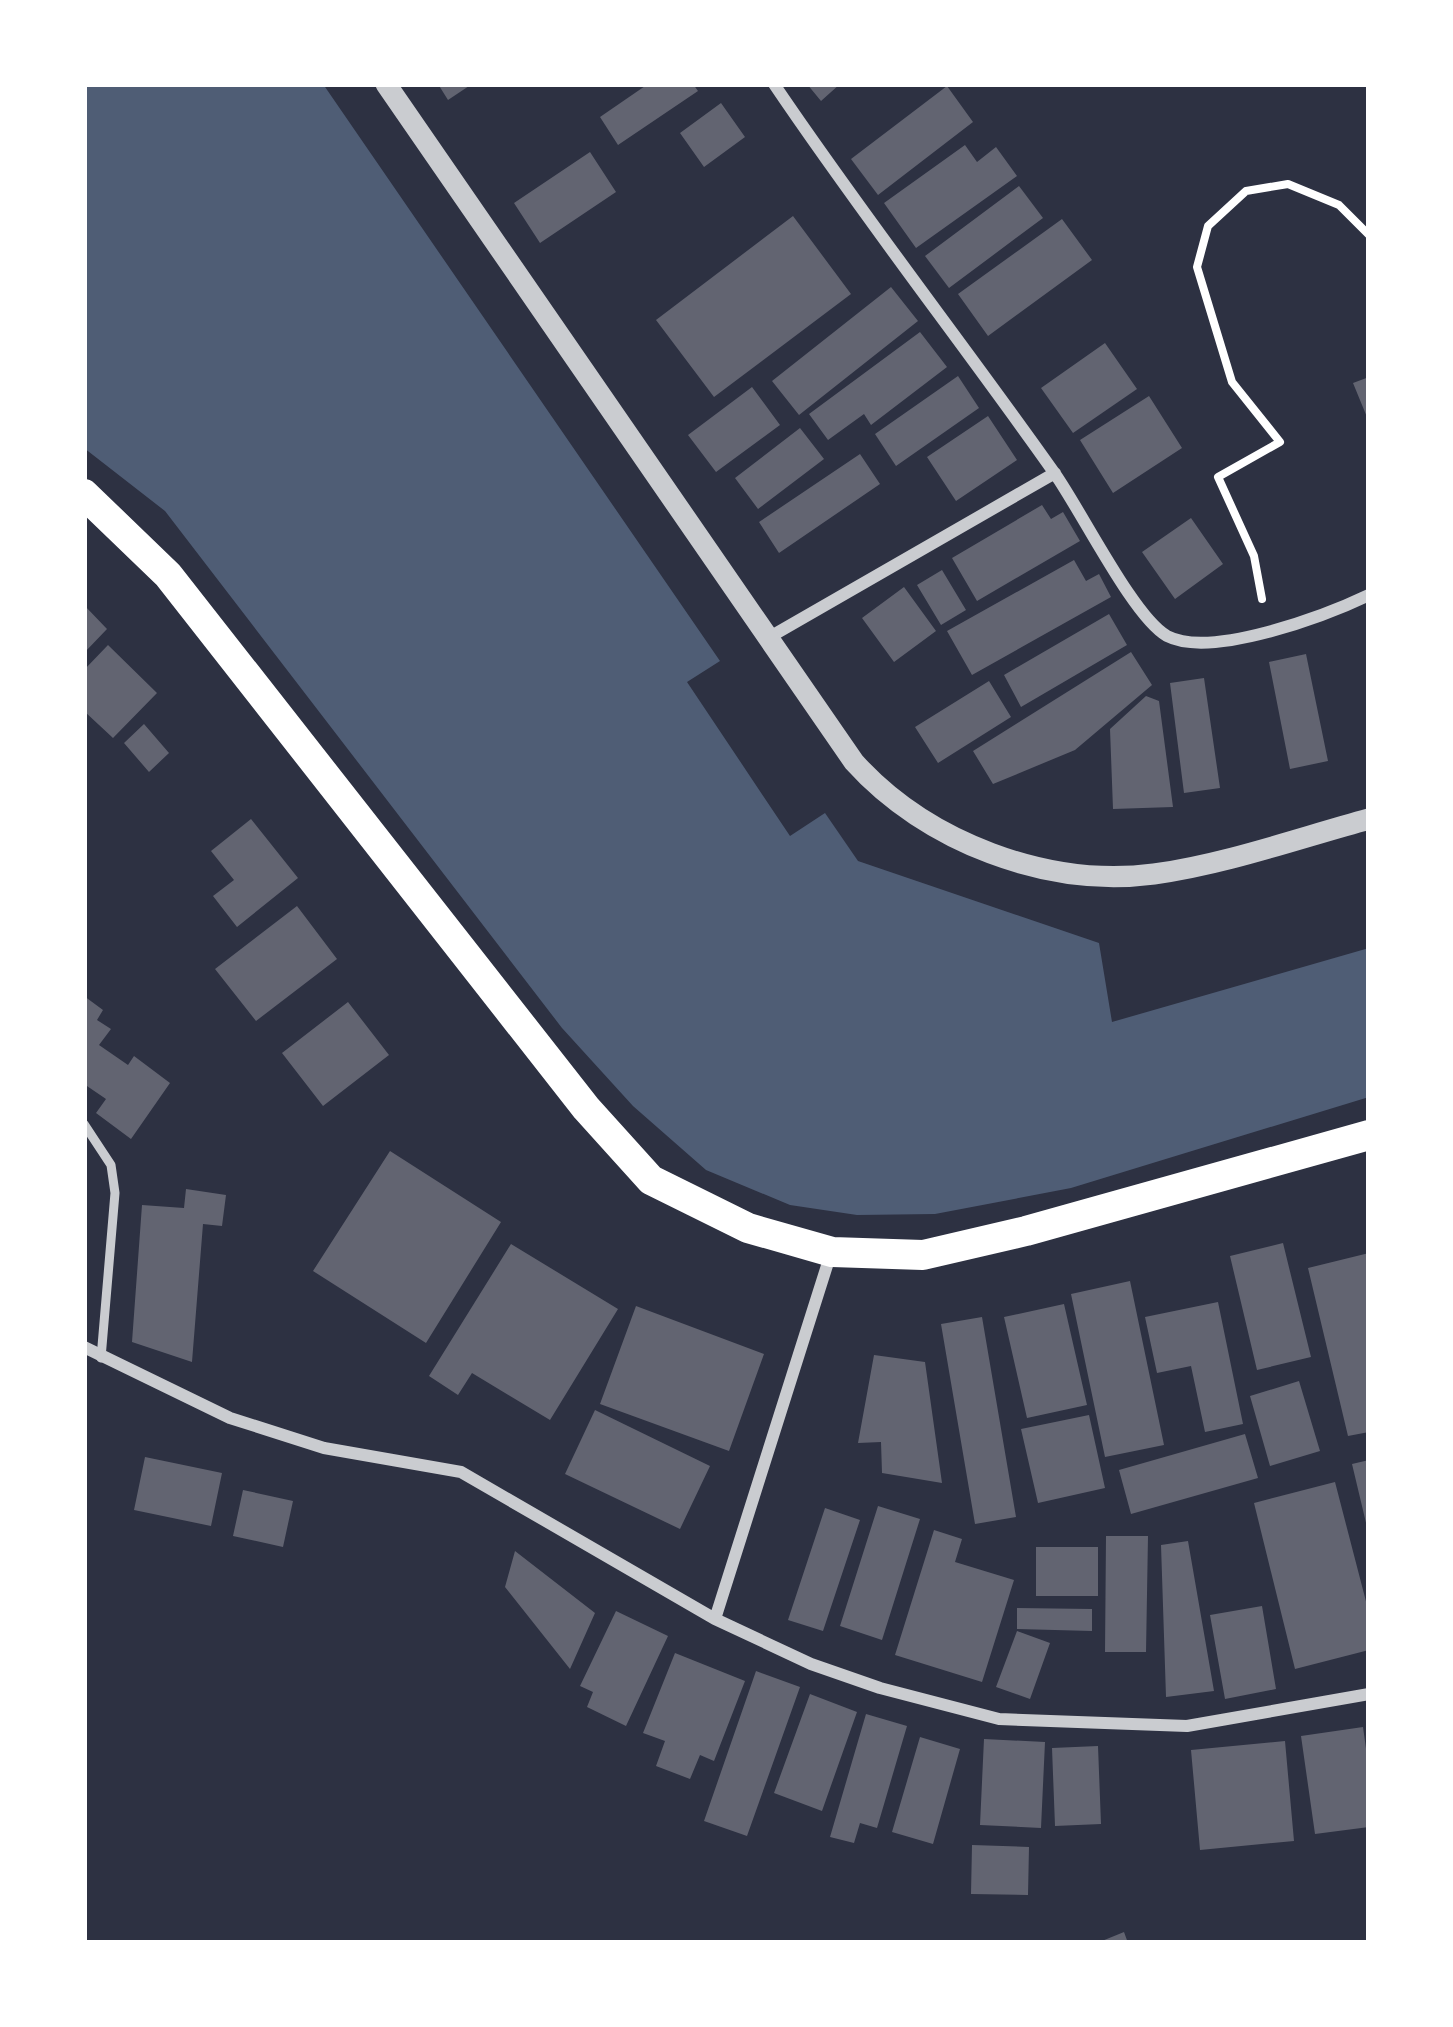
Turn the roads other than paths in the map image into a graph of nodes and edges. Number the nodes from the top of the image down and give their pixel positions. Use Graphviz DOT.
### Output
graph roads {
  1 [pos="386,84"];
  2 [pos="774,84"];
  3 [pos="1055,473"];
  4 [pos="84,494"];
  5 [pos="1369,596"];
  6 [pos="768,638"];
  7 [pos="1369,819"];
  8 [pos="84,1124"];
  9 [pos="1369,1135"];
  10 [pos="832,1252"];
  11 [pos="84,1347"];
  12 [pos="101,1358"];
  13 [pos="716,1618"];
  14 [pos="1369,1694"];
  1 -- 6 [label="street"];
  2 -- 3 [label="street"];
  3 -- 5 [label="street"];
  3 -- 6 [label="street"];
  4 -- 10 [label="main road"];
  6 -- 7 [label="street"];
  8 -- 12 [label="lane"];
  9 -- 10 [label="main road"];
  10 -- 13 [label="street"];
  11 -- 12 [label="street"];
  12 -- 13 [label="street"];
  13 -- 14 [label="street"];
}
